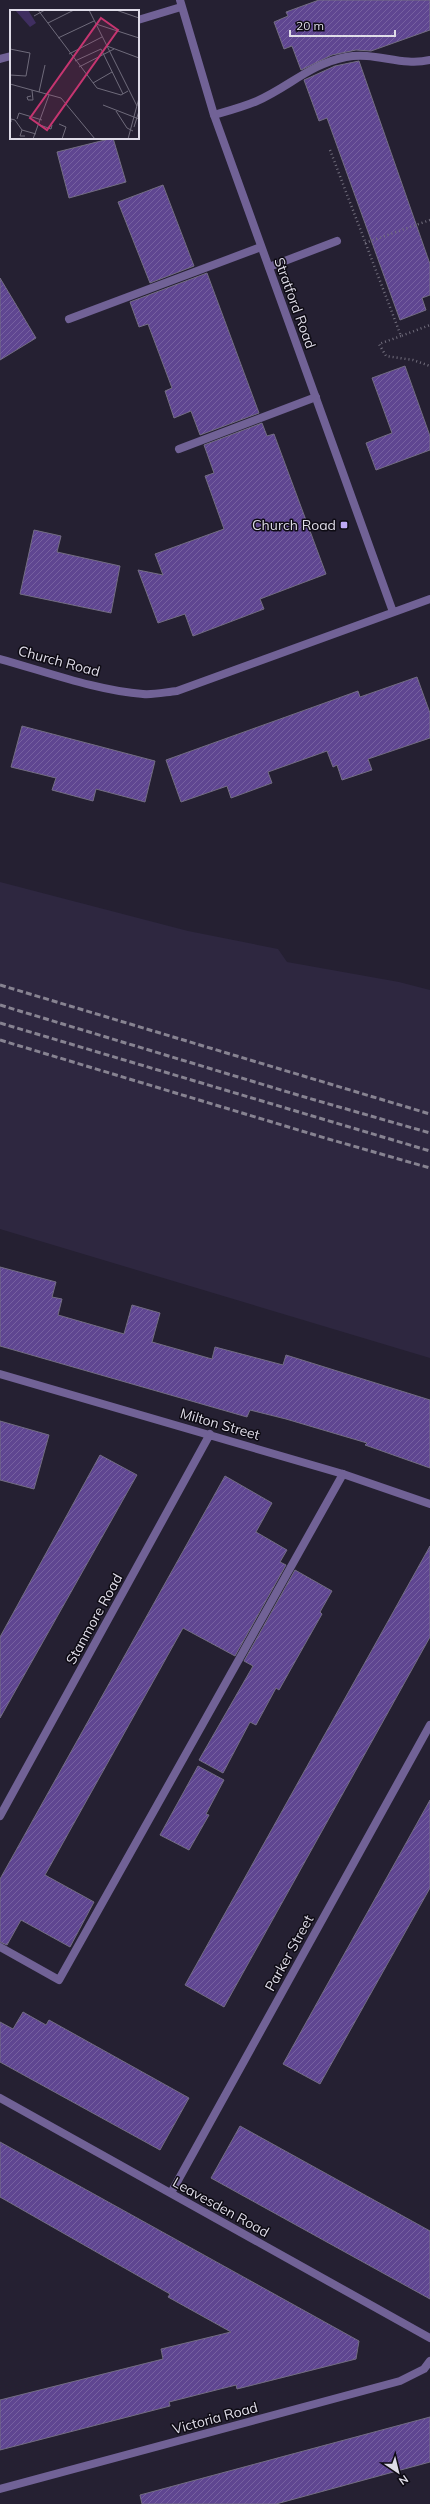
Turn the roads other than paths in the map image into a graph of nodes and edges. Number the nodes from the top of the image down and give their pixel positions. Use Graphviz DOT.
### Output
graph roads {
  1 [pos="181,4"];
  2 [pos="139,20"];
  3 [pos="10,56"];
  4 [pos="0,59"];
  5 [pos="430,60"];
  6 [pos="214,115"];
  7 [pos="337,241"];
  8 [pos="261,247"];
  9 [pos="269,267"];
  10 [pos="69,319"];
  11 [pos="316,397"];
  12 [pos="179,449"];
  13 [pos="430,599"];
  14 [pos="393,612"];
  15 [pos="0,659"];
  16 [pos="0,1374"];
  17 [pos="210,1434"];
  18 [pos="343,1474"];
  19 [pos="430,1504"];
  20 [pos="430,1725"];
  21 [pos="0,1816"];
  22 [pos="0,1947"];
  23 [pos="1,2100"];
  24 [pos="171,2193"];
  25 [pos="430,2338"];
  26 [pos="430,2361"];
  27 [pos="0,2489"];
  1 -- 2 [label="street"];
  1 -- 6 [label="street, Stratford Road"];
  3 -- 4 [label="street"];
  5 -- 6 [label="street"];
  6 -- 8 [label="street, Stratford Road"];
  7 -- 9 [label="street"];
  8 -- 9 [label="street, Stratford Road"];
  8 -- 10 [label="street"];
  9 -- 11 [label="street, Stratford Road"];
  11 -- 12 [label="street"];
  11 -- 14 [label="street, Stratford Road"];
  13 -- 14 [label="street, Church Road"];
  14 -- 15 [label="street, Church Road"];
  16 -- 17 [label="street, Milton Street"];
  17 -- 18 [label="street, Milton Street"];
  17 -- 21 [label="street, Stanmore Road"];
  18 -- 19 [label="street, Milton Street"];
  18 -- 22 [label="street"];
  20 -- 24 [label="street, Parker Street"];
  23 -- 24 [label="street, Leavesden Road"];
  24 -- 25 [label="street, Leavesden Road"];
  26 -- 27 [label="street, Victoria Road"];
}
